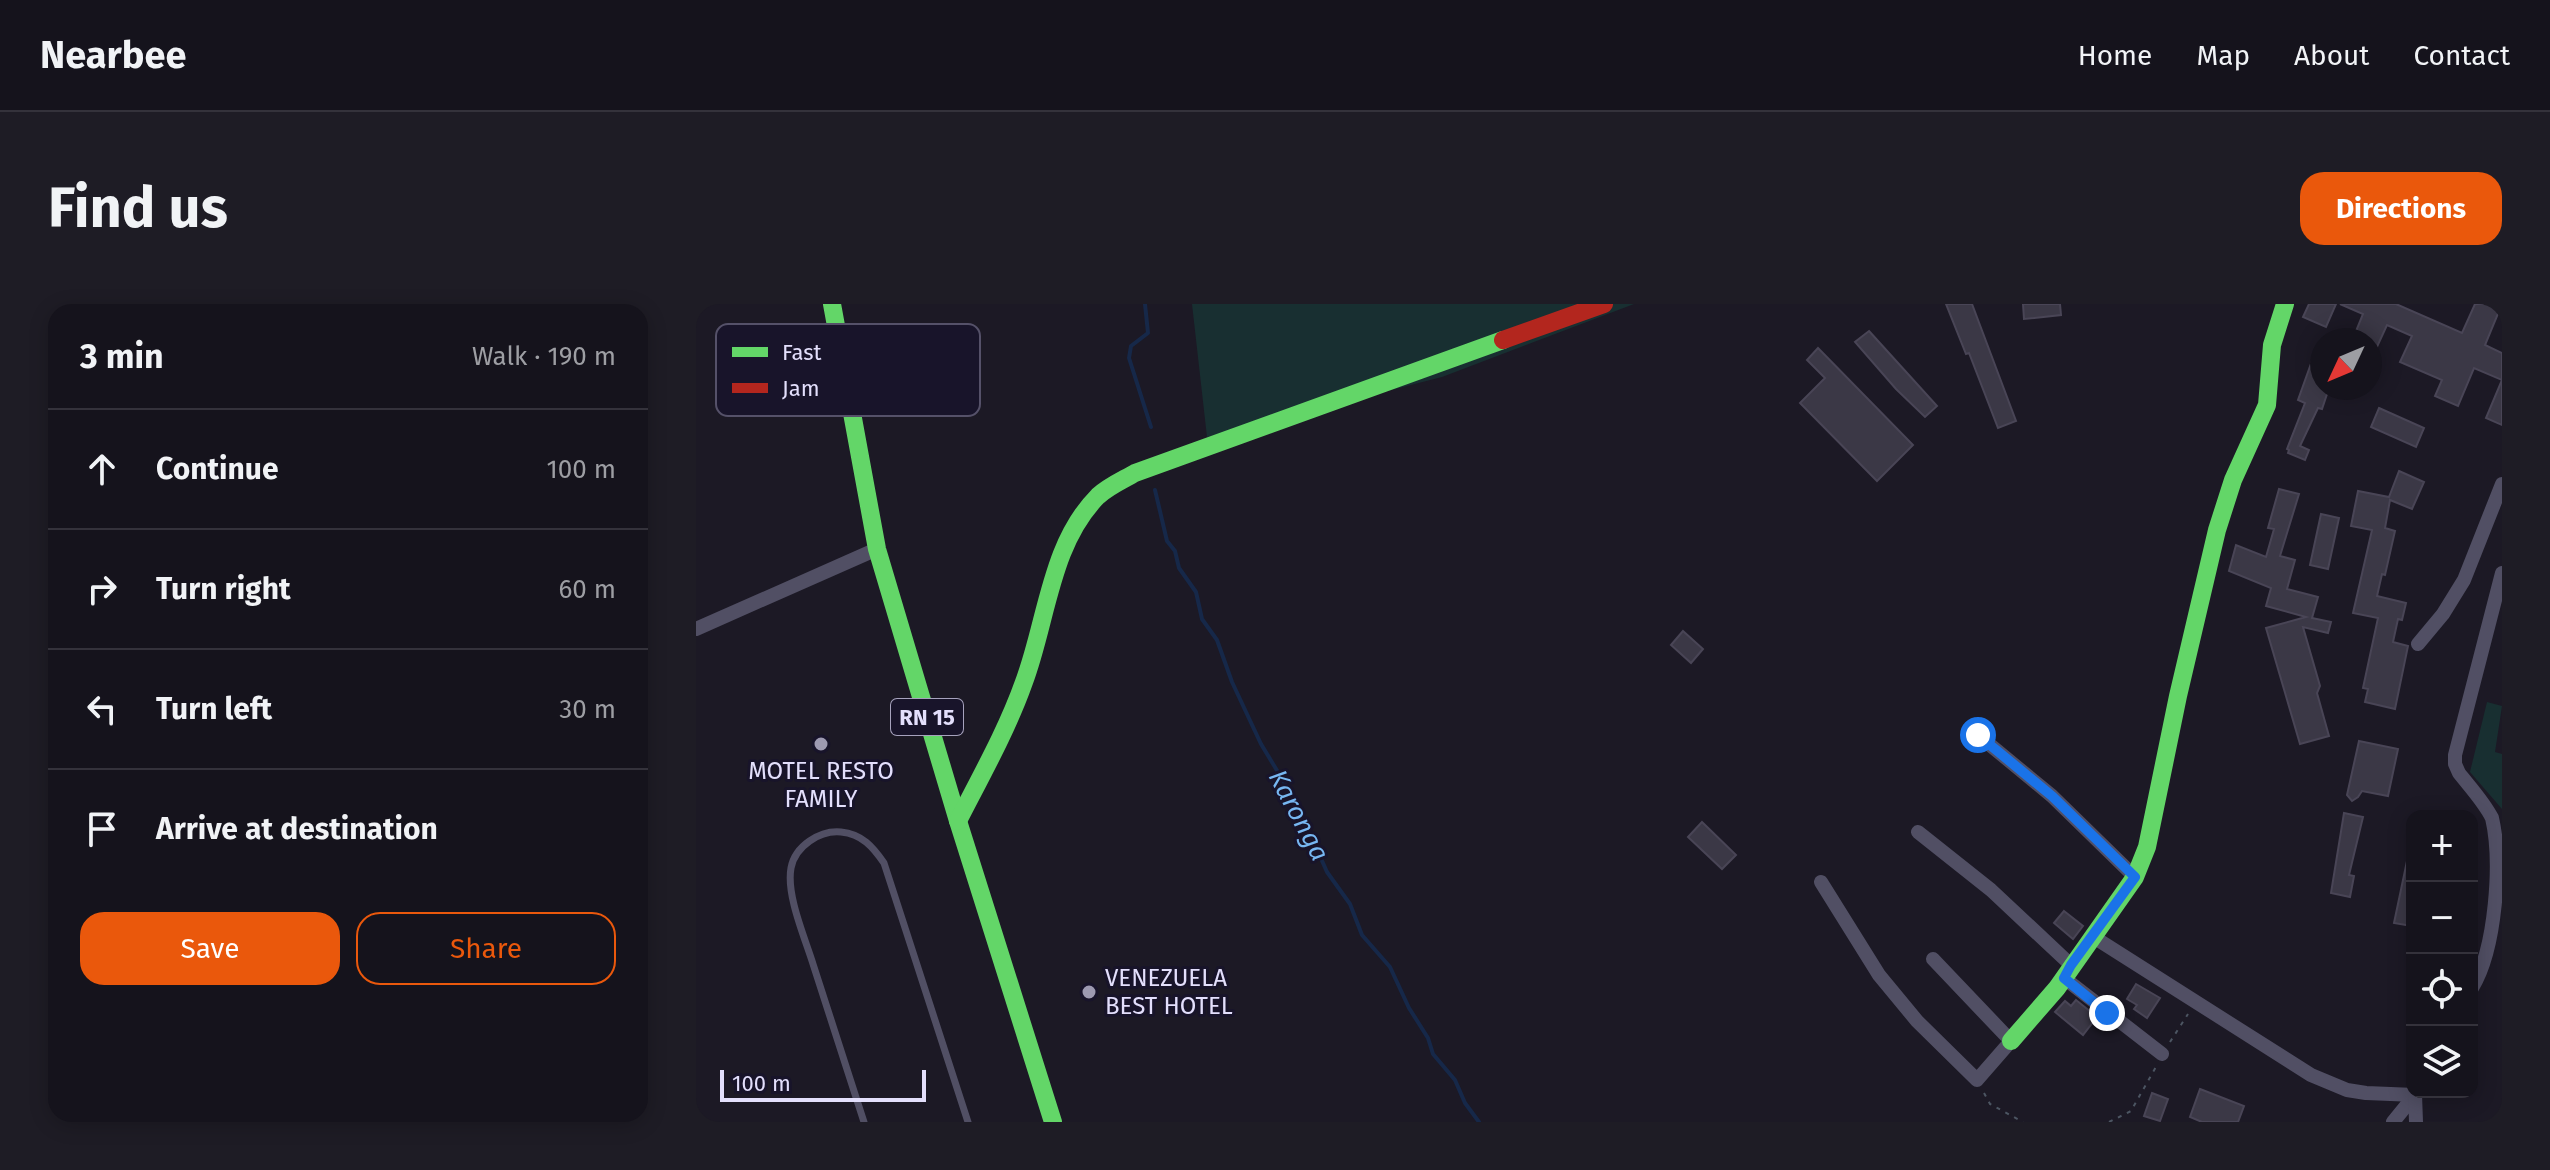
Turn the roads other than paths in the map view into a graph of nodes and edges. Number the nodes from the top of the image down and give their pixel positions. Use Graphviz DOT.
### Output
graph roads {
  1 [pos="832,304"];
  2 [pos="1604,304"];
  3 [pos="2285,304"];
  4 [pos="836,324"];
  5 [pos="853,416"];
  6 [pos="2502,484"];
  7 [pos="877,549"];
  8 [pos="2502,573"];
  9 [pos="696,629"];
  10 [pos="2418,644"];
  11 [pos="1978,735"];
  12 [pos="958,821"];
  13 [pos="1918,832"];
  14 [pos="2135,877"];
  15 [pos="1821,882"];
  16 [pos="2092,936"];
  17 [pos="1933,959"];
  18 [pos="2068,971"];
  19 [pos="2478,978"];
  20 [pos="2011,1041"];
  21 [pos="2162,1054"];
  22 [pos="2406,1093"];
  23 [pos="2411,1098"];
  24 [pos="2415,1098"];
  25 [pos="864,1122"];
  26 [pos="968,1122"];
  27 [pos="1053,1122"];
  28 [pos="2393,1122"];
  29 [pos="2416,1122"];
  1 -- 4 [label="street, RN 15"];
  2 -- 12 [label="street"];
  3 -- 14 [label="street"];
  5 -- 7 [label="street, RN 15"];
  6 -- 10 [label="street"];
  7 -- 9 [label="street"];
  7 -- 12 [label="street, RN 15"];
  8 -- 19 [label="street"];
  11 -- 14 [label="street"];
  12 -- 27 [label="street, RN 15"];
  13 -- 18 [label="street"];
  14 -- 16 [label="street"];
  15 -- 20 [label="street"];
  16 -- 18 [label="street"];
  16 -- 22 [label="street"];
  17 -- 20 [label="street"];
  18 -- 20 [label="street"];
  18 -- 21 [label="street"];
  23 -- 28 [label="street"];
  24 -- 29 [label="street"];
  25 -- 26 [label="lane"];
}
